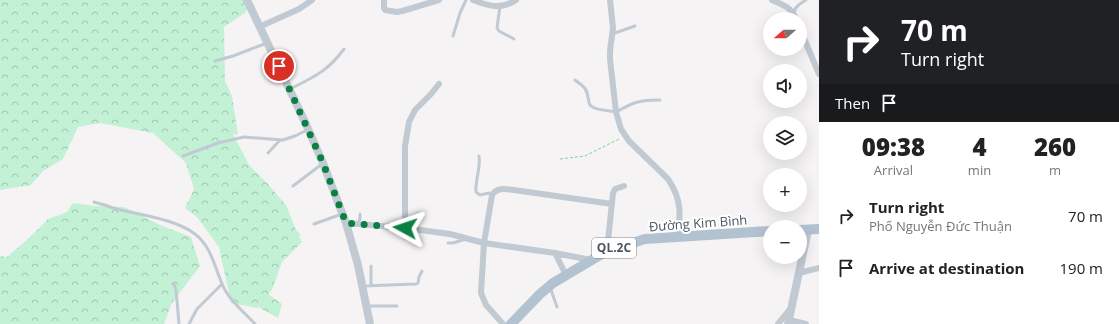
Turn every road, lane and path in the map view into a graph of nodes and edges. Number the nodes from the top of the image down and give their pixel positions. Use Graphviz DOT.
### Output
graph roads {
  1 [pos="247,0"];
  2 [pos="312,0"];
  3 [pos="384,0"];
  4 [pos="439,0"];
  5 [pos="466,0"];
  6 [pos="473,0"];
  7 [pos="516,0"];
  8 [pos="610,0"];
  9 [pos="772,0"];
  10 [pos="806,0"];
  11 [pos="500,6"];
  12 [pos="791,12"];
  13 [pos="794,12"];
  14 [pos="635,26"];
  15 [pos="259,27"];
  16 [pos="612,34"];
  17 [pos="454,36"];
  18 [pos="514,39"];
  19 [pos="267,43"];
  20 [pos="807,46"];
  21 [pos="344,49"];
  22 [pos="215,61"];
  23 [pos="819,74"];
  24 [pos="575,80"];
  25 [pos="439,84"];
  26 [pos="290,89"];
  27 [pos="660,100"];
  28 [pos="616,112"];
  29 [pos="308,130"];
  30 [pos="625,136"];
  31 [pos="280,140"];
  32 [pos="268,154"];
  33 [pos="183,156"];
  34 [pos="479,156"];
  35 [pos="560,158"];
  36 [pos="323,163"];
  37 [pos="292,186"];
  38 [pos="624,186"];
  39 [pos="492,195"];
  40 [pos="94,202"];
  41 [pos="612,204"];
  42 [pos="343,214"];
  43 [pos="360,214"];
  44 [pos="346,223"];
  45 [pos="314,224"];
  46 [pos="358,224"];
  47 [pos="405,228"];
  48 [pos="819,229"];
  49 [pos="807,230"];
  50 [pos="763,231"];
  51 [pos="678,238"];
  52 [pos="467,239"];
  53 [pos="448,243"];
  54 [pos="484,243"];
  55 [pos="607,251"];
  56 [pos="555,253"];
  57 [pos="591,260"];
  58 [pos="800,264"];
  59 [pos="371,266"];
  60 [pos="819,268"];
  61 [pos="422,272"];
  62 [pos="799,273"];
  63 [pos="566,275"];
  64 [pos="174,284"];
  65 [pos="222,284"];
  66 [pos="367,285"];
  67 [pos="550,285"];
  68 [pos="367,306"];
  69 [pos="397,306"];
  70 [pos="557,307"];
  71 [pos="792,308"];
  72 [pos="789,322"];
  73 [pos="179,324"];
  74 [pos="189,324"];
  75 [pos="255,324"];
  76 [pos="370,324"];
  77 [pos="503,324"];
  78 [pos="511,324"];
  79 [pos="778,324"];
  80 [pos="806,324"];
  1 -- 15 [label="street"];
  2 -- 15 [label="street"];
  3 -- 4 [label="street"];
  5 -- 17 [label="lane"];
  6 -- 11 [label="street"];
  7 -- 11 [label="street"];
  8 -- 16 [label="street"];
  9 -- 12 [label="street"];
  10 -- 13 [label="lane"];
  11 -- 18 [label="lane"];
  14 -- 16 [label="lane"];
  15 -- 19 [label="street"];
  16 -- 28 [label="street"];
  19 -- 22 [label="lane"];
  19 -- 26 [label="street"];
  20 -- 23 [label="street"];
  21 -- 26 [label="lane"];
  24 -- 28 [label="lane"];
  25 -- 47 [label="street"];
  26 -- 29 [label="street"];
  27 -- 28 [label="lane"];
  28 -- 30 [label="street"];
  29 -- 31 [label="lane"];
  29 -- 36 [label="street"];
  30 -- 35 [label="path"];
  30 -- 51 [label="street"];
  31 -- 32 [label="lane"];
  31 -- 33 [label="lane"];
  34 -- 39 [label="lane"];
  36 -- 37 [label="lane"];
  36 -- 42 [label="street"];
  38 -- 41 [label="street"];
  39 -- 41 [label="street"];
  39 -- 54 [label="street"];
  40 -- 65 [label="lane"];
  41 -- 55 [label="street"];
  42 -- 44 [label="street"];
  42 -- 45 [label="lane"];
  43 -- 46 [label="lane"];
  44 -- 46 [label="street"];
  44 -- 66 [label="street"];
  46 -- 47 [label="street"];
  47 -- 52 [label="street"];
  48 -- 49 [label="main road"];
  50 -- 51 [label="main road, Đường Kim Bình / QL.2C"];
  51 -- 55 [label="main road, Đường Kim Bình / QL.2C"];
  52 -- 53 [label="lane"];
  52 -- 54 [label="street"];
  54 -- 56 [label="street"];
  54 -- 77 [label="street"];
  55 -- 57 [label="main road, Đường Kim Bình / QL.2C"];
  56 -- 57 [label="street"];
  56 -- 63 [label="street"];
  57 -- 63 [label="main road, Đường Kim Bình / QL.2C"];
  58 -- 62 [label="street"];
  59 -- 66 [label="lane"];
  60 -- 62 [label="street"];
  61 -- 66 [label="lane"];
  62 -- 71 [label="street"];
  63 -- 67 [label="main road, Đường Kim Bình / QL.2C"];
  64 -- 73 [label="lane"];
  65 -- 74 [label="lane"];
  65 -- 75 [label="lane"];
  66 -- 68 [label="street"];
  67 -- 70 [label="lane"];
  67 -- 78 [label="main road, Đường Kim Bình / QL.2C"];
  68 -- 69 [label="lane"];
  68 -- 76 [label="street"];
  71 -- 72 [label="street"];
  71 -- 79 [label="street"];
  72 -- 80 [label="street"];
}
